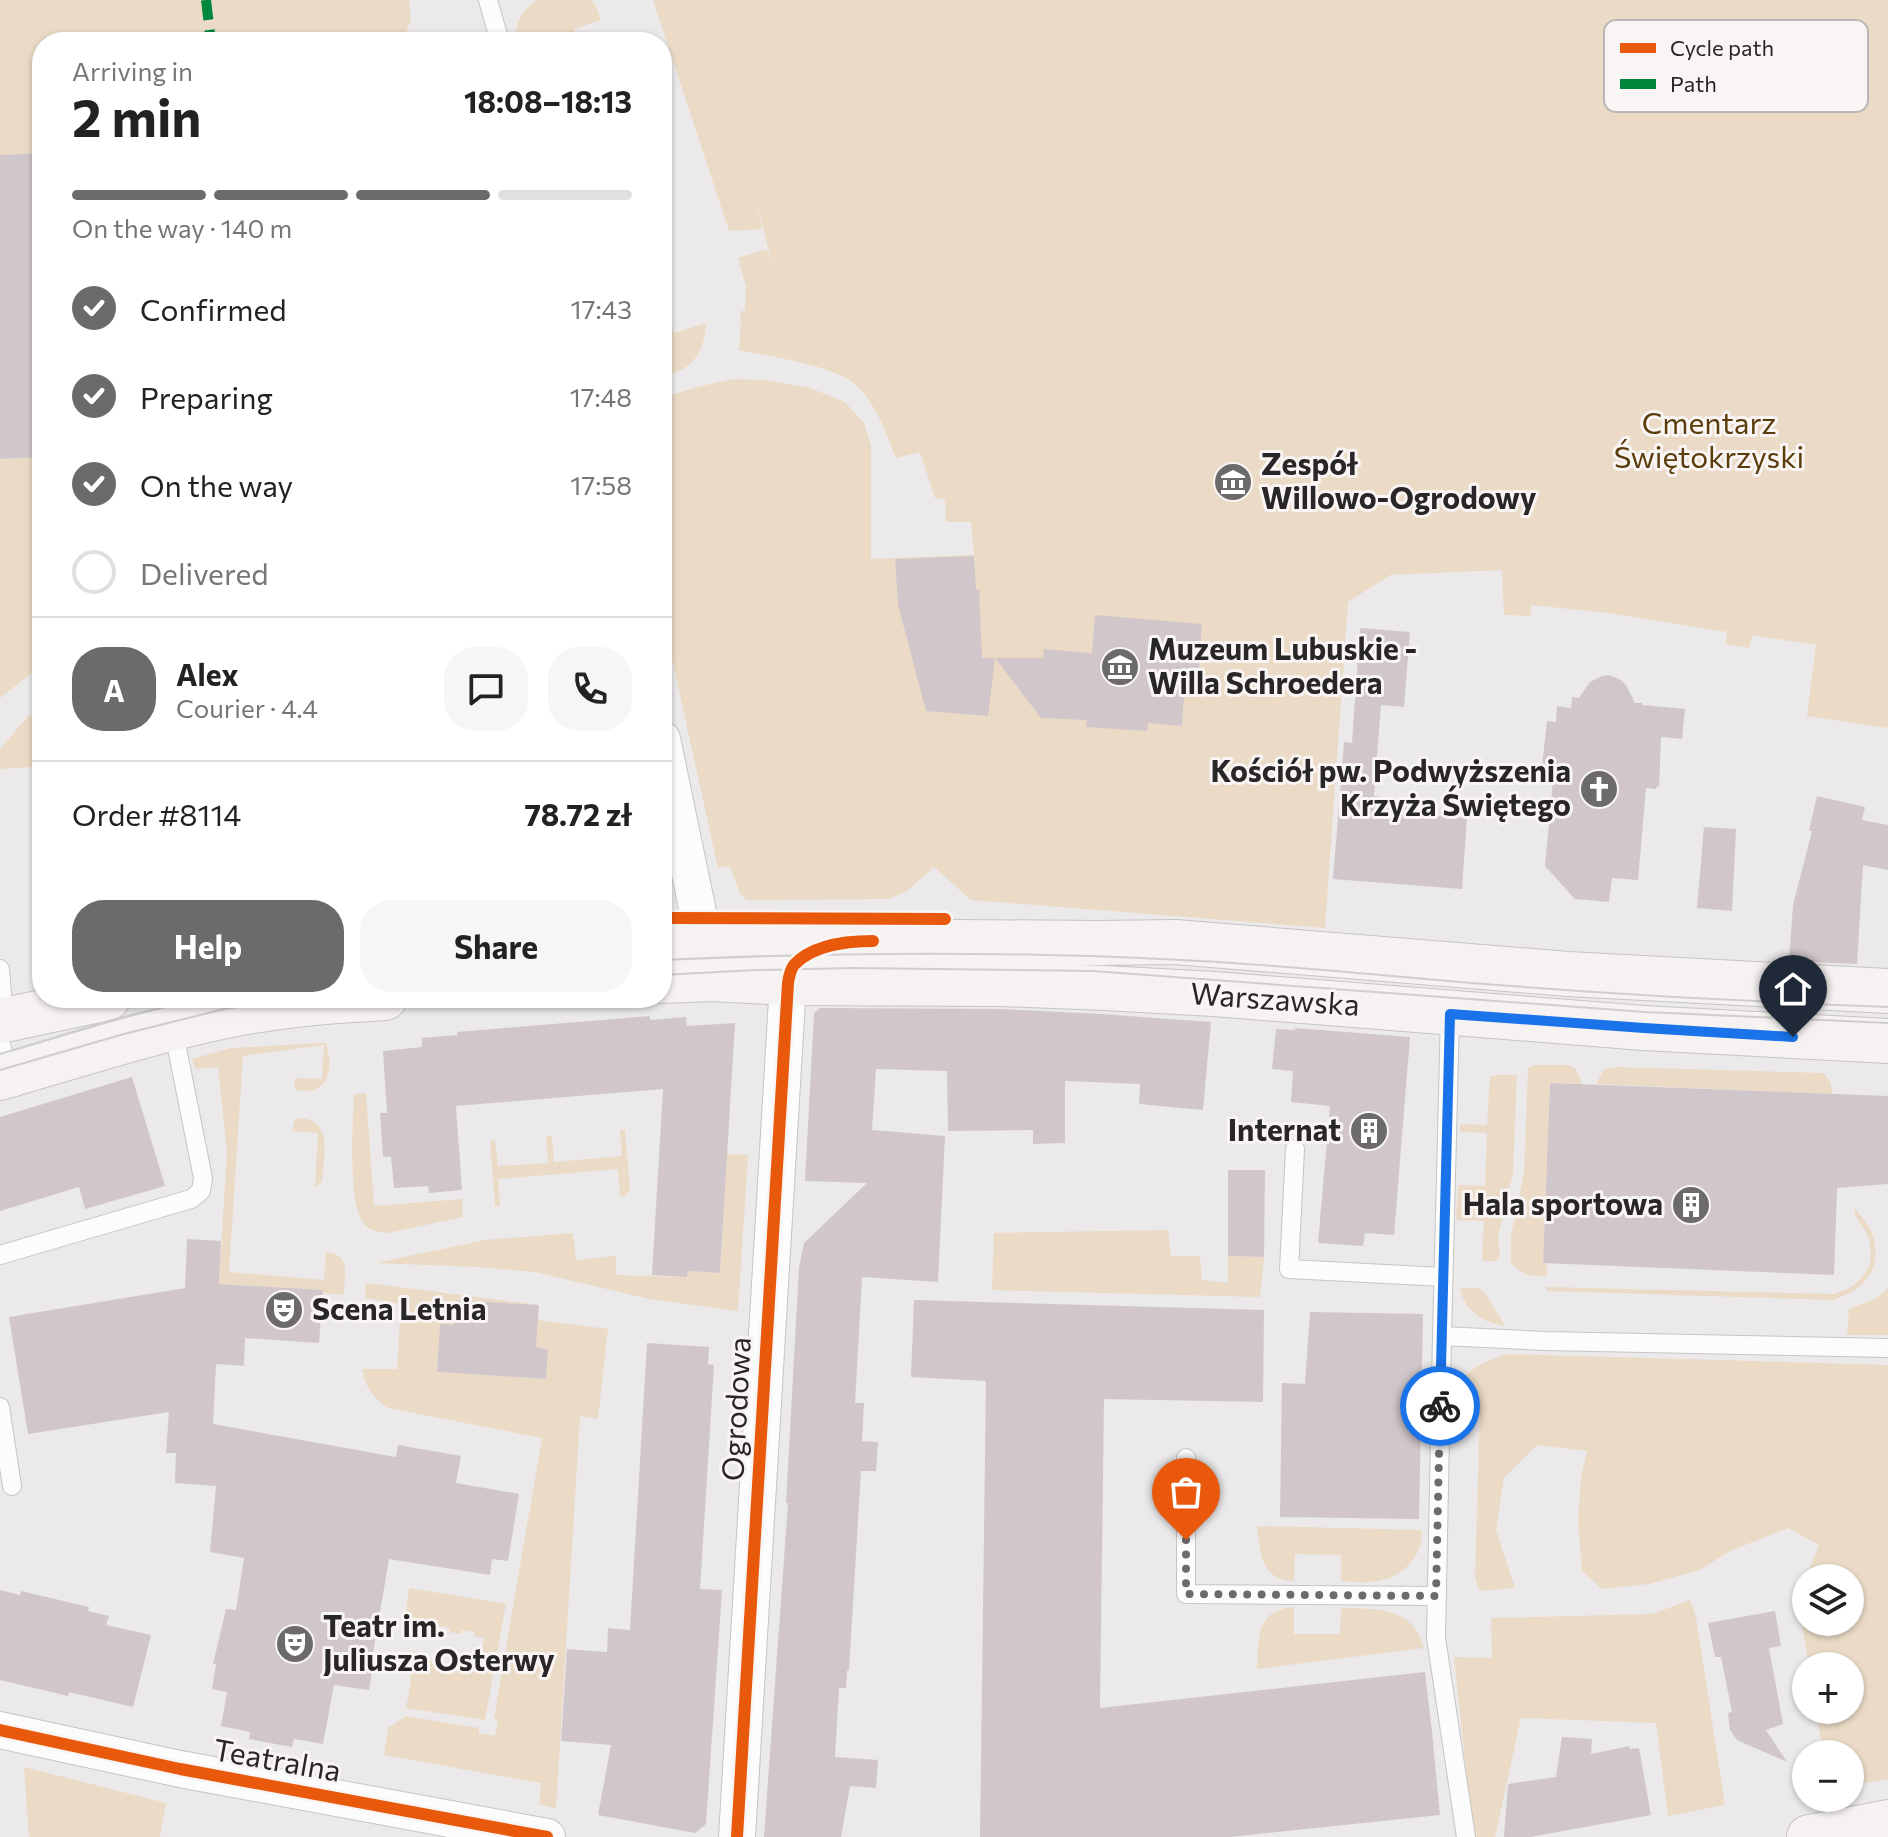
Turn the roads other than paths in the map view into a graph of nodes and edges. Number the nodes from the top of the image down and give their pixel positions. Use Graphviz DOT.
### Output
graph roads {
  1 [pos="488,0"];
  2 [pos="497,32"];
  3 [pos="672,787"];
  4 [pos="873,941"];
  5 [pos="672,946"];
  6 [pos="708,959"];
  7 [pos="0,969"];
  8 [pos="672,976"];
  9 [pos="788,983"];
  10 [pos="1888,991"];
  11 [pos="83,1008"];
  12 [pos="280,1008"];
  13 [pos="1450,1014"];
  14 [pos="173,1028"];
  15 [pos="1,1041"];
  16 [pos="1888,1041"];
  17 [pos="0,1070"];
  18 [pos="1295,1149"];
  19 [pos="0,1255"];
  20 [pos="1443,1277"];
  21 [pos="1442,1336"];
  22 [pos="1888,1348"];
  23 [pos="0,1407"];
  24 [pos="1186,1458"];
  25 [pos="12,1486"];
  26 [pos="1436,1596"];
  27 [pos="0,1730"];
  28 [pos="1888,1822"];
  29 [pos="547,1837"];
  30 [pos="737,1837"];
  31 [pos="1466,1837"];
  32 [pos="1809,1837"];
  1 -- 2 [label="lane"];
  3 -- 6 [label="street"];
  4 -- 6 [label="main road, Warszawska"];
  4 -- 9 [label="street"];
  4 -- 10 [label="main road, Warszawska"];
  5 -- 6 [label="main road, Warszawska"];
  6 -- 8 [label="main road, Warszawska"];
  6 -- 9 [label="main road, Warszawska"];
  7 -- 15 [label="lane"];
  9 -- 13 [label="main road, Warszawska"];
  9 -- 30 [label="street, Ogrodowa"];
  11 -- 15 [label="main road"];
  12 -- 14 [label="main road"];
  13 -- 16 [label="main road, Warszawska"];
  13 -- 20 [label="lane"];
  14 -- 15 [label="main road"];
  14 -- 19 [label="lane"];
  15 -- 17 [label="lane"];
  18 -- 20 [label="lane"];
  20 -- 21 [label="lane"];
  21 -- 22 [label="lane"];
  21 -- 26 [label="lane"];
  23 -- 25 [label="lane"];
  24 -- 26 [label="lane"];
  26 -- 31 [label="lane"];
  27 -- 29 [label="street, Teatralna"];
  28 -- 32 [label="main road"];
}
